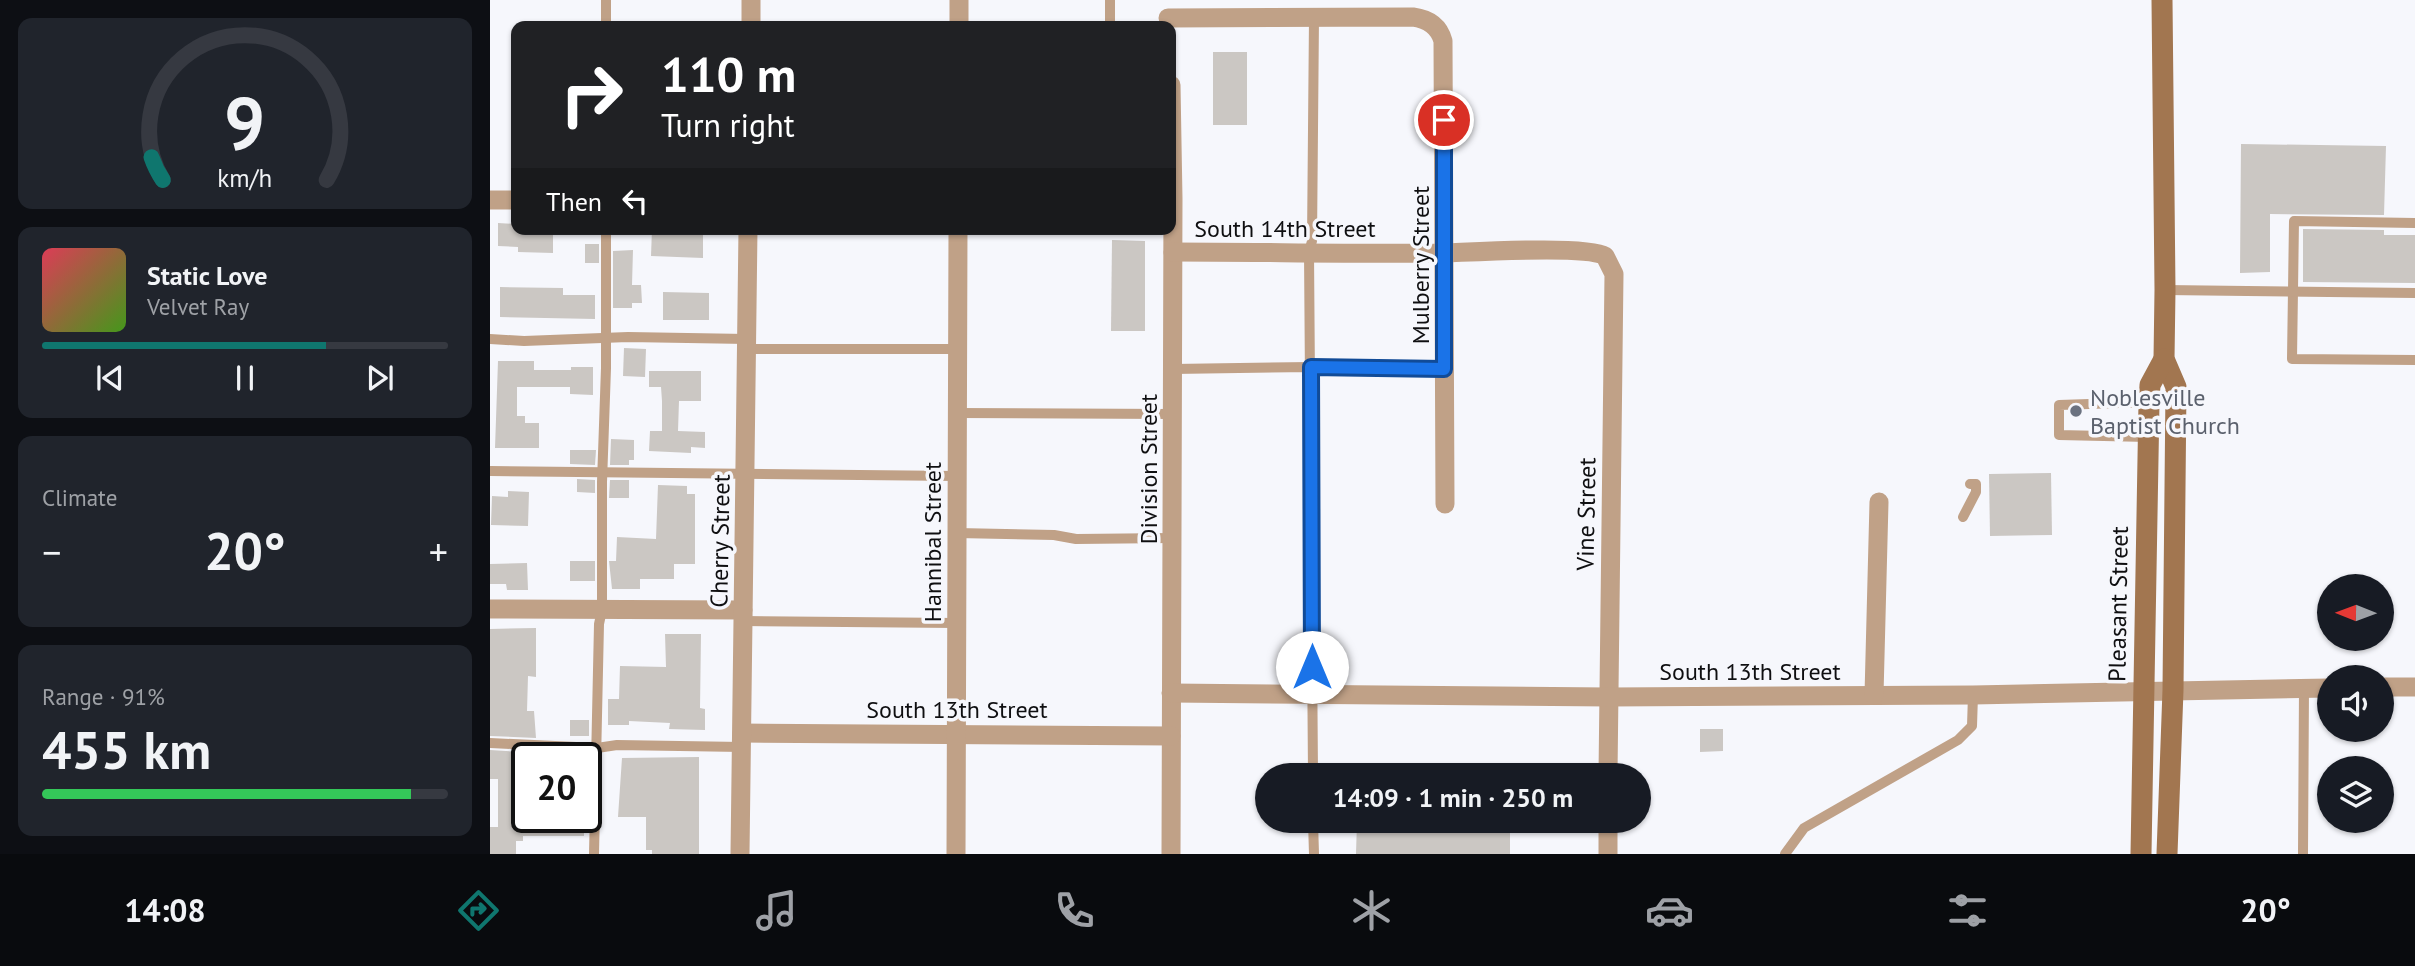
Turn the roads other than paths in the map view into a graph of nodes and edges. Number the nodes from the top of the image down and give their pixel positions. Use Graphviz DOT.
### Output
graph roads {
  1 [pos="606,0"];
  2 [pos="751,0"];
  3 [pos="959,0"];
  4 [pos="1110,0"];
  5 [pos="2162,0"];
  6 [pos="1169,15"];
  7 [pos="1314,17"];
  8 [pos="607,21"];
  9 [pos="751,21"];
  10 [pos="959,21"];
  11 [pos="1110,21"];
  12 [pos="490,200"];
  13 [pos="511,200"];
  14 [pos="2415,223"];
  15 [pos="606,235"];
  16 [pos="748,235"];
  17 [pos="958,235"];
  18 [pos="1173,235"];
  19 [pos="1173,252"];
  20 [pos="1309,252"];
  21 [pos="1445,253"];
  22 [pos="1605,256"];
  23 [pos="2165,289"];
  24 [pos="2293,291"];
  25 [pos="2415,293"];
  26 [pos="606,337"];
  27 [pos="490,339"];
  28 [pos="747,344"];
  29 [pos="957,349"];
  30 [pos="2164,359"];
  31 [pos="2415,360"];
  32 [pos="1311,367"];
  33 [pos="1172,369"];
  34 [pos="1444,369"];
  35 [pos="2149,402"];
  36 [pos="957,413"];
  37 [pos="1172,414"];
  38 [pos="2148,437"];
  39 [pos="490,471"];
  40 [pos="602,471"];
  41 [pos="745,474"];
  42 [pos="957,475"];
  43 [pos="1970,484"];
  44 [pos="1879,502"];
  45 [pos="1445,504"];
  46 [pos="1962,517"];
  47 [pos="957,533"];
  48 [pos="1172,538"];
  49 [pos="490,609"];
  50 [pos="602,610"];
  51 [pos="743,616"];
  52 [pos="956,623"];
  53 [pos="2394,687"];
  54 [pos="2415,687"];
  55 [pos="2304,688"];
  56 [pos="2317,688"];
  57 [pos="2173,690"];
  58 [pos="2143,691"];
  59 [pos="1171,693"];
  60 [pos="1312,694"];
  61 [pos="1874,695"];
  62 [pos="1973,695"];
  63 [pos="1609,697"];
  64 [pos="956,733"];
  65 [pos="1171,736"];
  66 [pos="742,740"];
  67 [pos="597,742"];
  68 [pos="490,743"];
  69 [pos="511,744"];
  70 [pos="602,747"];
  71 [pos="1313,763"];
  72 [pos="1608,763"];
  73 [pos="595,833"];
  74 [pos="1313,833"];
  75 [pos="1608,833"];
  76 [pos="594,854"];
  77 [pos="740,854"];
  78 [pos="956,854"];
  79 [pos="1171,854"];
  80 [pos="1314,854"];
  81 [pos="1608,854"];
  82 [pos="1785,854"];
  83 [pos="2141,854"];
  84 [pos="2167,854"];
  85 [pos="2303,854"];
  1 -- 8 [label="lane"];
  2 -- 9 [label="street"];
  3 -- 10 [label="street"];
  4 -- 11 [label="lane"];
  5 -- 23 [label="street, Pleasant Street"];
  6 -- 7 [label="street"];
  7 -- 20 [label="lane"];
  7 -- 21 [label="street, Mulberry Street"];
  12 -- 13 [label="street"];
  14 -- 24 [label="lane"];
  15 -- 26 [label="lane"];
  16 -- 28 [label="street, Cherry Street"];
  17 -- 29 [label="street, Hannibal Street"];
  18 -- 19 [label="street, Division Street"];
  19 -- 20 [label="street, South 14th Street"];
  19 -- 33 [label="street, Division Street"];
  20 -- 21 [label="street, South 14th Street"];
  20 -- 32 [label="lane"];
  21 -- 22 [label="street, South 14th Street"];
  21 -- 34 [label="street, Mulberry Street"];
  22 -- 63 [label="street, Vine Street"];
  23 -- 24 [label="lane"];
  23 -- 30 [label="street, Pleasant Street"];
  24 -- 25 [label="lane"];
  24 -- 31 [label="lane"];
  26 -- 27 [label="lane"];
  26 -- 28 [label="lane"];
  26 -- 40 [label="lane"];
  28 -- 29 [label="lane"];
  28 -- 41 [label="street, Cherry Street"];
  29 -- 36 [label="street, Hannibal Street"];
  30 -- 35 [label="street, Pleasant Street"];
  30 -- 57 [label="street, Pleasant Street"];
  32 -- 33 [label="lane"];
  32 -- 34 [label="lane"];
  32 -- 60 [label="lane"];
  33 -- 37 [label="street, Division Street"];
  34 -- 45 [label="street, Mulberry Street"];
  35 -- 38 [label="street, Pleasant Street"];
  35 -- 38 [label="lane"];
  36 -- 37 [label="lane"];
  36 -- 42 [label="street, Hannibal Street"];
  37 -- 48 [label="street, Division Street"];
  38 -- 58 [label="street, Pleasant Street"];
  39 -- 40 [label="lane"];
  40 -- 41 [label="lane"];
  40 -- 50 [label="lane"];
  41 -- 42 [label="lane"];
  41 -- 51 [label="street, Cherry Street"];
  42 -- 47 [label="street, Hannibal Street"];
  43 -- 46 [label="lane"];
  44 -- 61 [label="street"];
  47 -- 48 [label="lane"];
  47 -- 52 [label="street, Hannibal Street"];
  48 -- 59 [label="street, Division Street"];
  49 -- 50 [label="street"];
  50 -- 51 [label="street"];
  50 -- 67 [label="lane"];
  51 -- 52 [label="lane"];
  51 -- 66 [label="street, Cherry Street"];
  52 -- 64 [label="street, Hannibal Street"];
  53 -- 54 [label="street"];
  55 -- 56 [label="street, South 13th Street"];
  55 -- 57 [label="street, South 13th Street"];
  55 -- 85 [label="lane"];
  57 -- 58 [label="street, South 13th Street"];
  57 -- 84 [label="street, Pleasant Street"];
  58 -- 62 [label="street, South 13th Street"];
  58 -- 83 [label="street, Pleasant Street"];
  59 -- 60 [label="street, South 13th Street"];
  59 -- 65 [label="street, Division Street"];
  60 -- 63 [label="street, South 13th Street"];
  60 -- 71 [label="lane"];
  61 -- 62 [label="street, South 13th Street"];
  61 -- 63 [label="street, South 13th Street"];
  62 -- 82 [label="lane"];
  63 -- 72 [label="street, Vine Street"];
  64 -- 65 [label="street, South 13th Street"];
  64 -- 66 [label="street, South 13th Street"];
  64 -- 78 [label="street, Hannibal Street"];
  65 -- 79 [label="street, Division Street"];
  66 -- 70 [label="lane"];
  66 -- 77 [label="street, Cherry Street"];
  68 -- 69 [label="lane"];
  73 -- 76 [label="lane"];
  74 -- 80 [label="lane"];
  75 -- 81 [label="street"];
}
